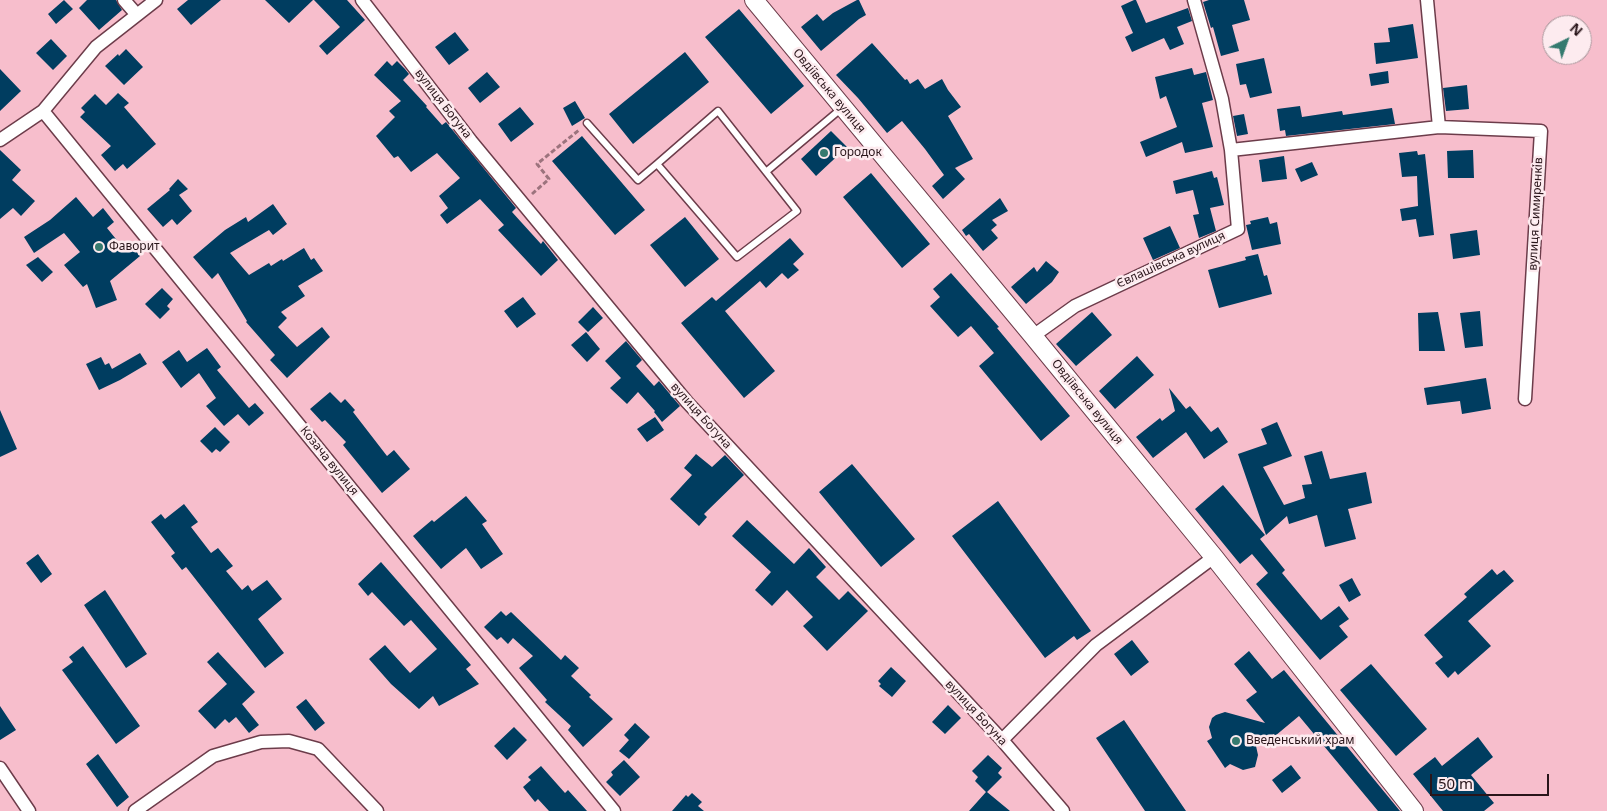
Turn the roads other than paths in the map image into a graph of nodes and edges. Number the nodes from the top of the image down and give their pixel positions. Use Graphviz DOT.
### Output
graph roads {
  1 [pos="124,0"];
  2 [pos="156,0"];
  3 [pos="362,0"];
  4 [pos="754,0"];
  5 [pos="1194,0"];
  6 [pos="1427,0"];
  7 [pos="137,15"];
  8 [pos="843,107"];
  9 [pos="43,111"];
  10 [pos="587,123"];
  11 [pos="1439,127"];
  12 [pos="0,140"];
  13 [pos="1231,150"];
  14 [pos="657,164"];
  15 [pos="767,171"];
  16 [pos="1033,336"];
  17 [pos="1525,399"];
  18 [pos="1214,557"];
  19 [pos="1002,740"];
  20 [pos="0,768"];
  21 [pos="30,811"];
  22 [pos="135,811"];
  23 [pos="377,811"];
  24 [pos="614,811"];
  25 [pos="1063,811"];
  26 [pos="1414,811"];
  1 -- 7 [label="street"];
  2 -- 7 [label="street"];
  3 -- 19 [label="street, вулиця Богуна"];
  4 -- 8 [label="main road, Овдіївська вулиця"];
  5 -- 13 [label="street, Євлашівська вулиця"];
  6 -- 11 [label="street"];
  7 -- 9 [label="street"];
  8 -- 15 [label="lane"];
  8 -- 16 [label="main road, Овдіївська вулиця"];
  9 -- 12 [label="street"];
  9 -- 24 [label="street, Козача вулиця"];
  10 -- 14 [label="lane"];
  11 -- 13 [label="street, вулиця Симиренків"];
  11 -- 17 [label="street, вулиця Симиренків"];
  13 -- 16 [label="street, Євлашівська вулиця"];
  14 -- 15 [label="lane"];
  14 -- 15 [label="lane"];
  16 -- 18 [label="main road, Овдіївська вулиця"];
  18 -- 19 [label="street"];
  18 -- 26 [label="main road, Овдіївська вулиця"];
  19 -- 25 [label="street, вулиця Богуна"];
  20 -- 21 [label="street"];
  22 -- 23 [label="street"];
}
